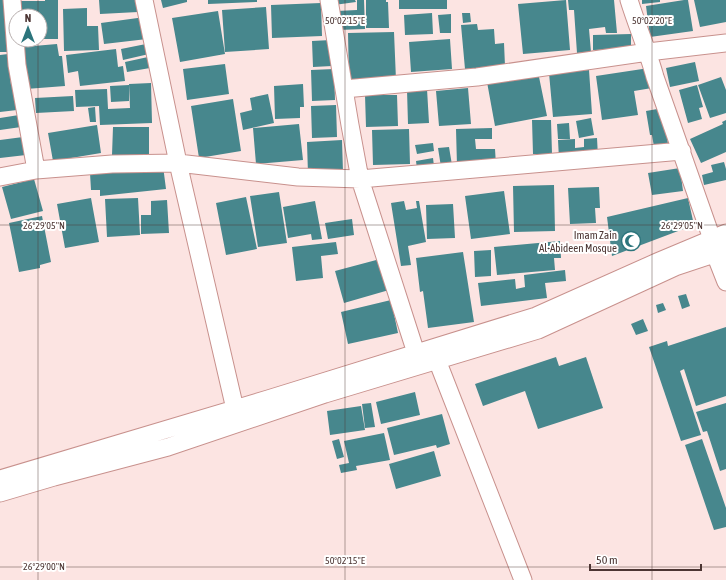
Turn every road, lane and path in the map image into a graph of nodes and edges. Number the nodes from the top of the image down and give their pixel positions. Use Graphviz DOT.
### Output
graph roads {
  1 [pos="12,0"];
  2 [pos="144,0"];
  3 [pos="329,0"];
  4 [pos="629,0"];
  5 [pos="726,43"];
  6 [pos="648,52"];
  7 [pos="344,89"];
  8 [pos="682,151"];
  9 [pos="178,163"];
  10 [pos="36,170"];
  11 [pos="0,177"];
  12 [pos="360,179"];
  13 [pos="720,244"];
  14 [pos="726,282"];
  15 [pos="416,353"];
  16 [pos="437,360"];
  17 [pos="235,409"];
  18 [pos="0,479"];
  19 [pos="0,493"];
  20 [pos="523,580"];
  1 -- 10 [label="street"];
  2 -- 9 [label="street"];
  3 -- 7 [label="street"];
  4 -- 6 [label="street"];
  5 -- 6 [label="street"];
  6 -- 7 [label="street"];
  6 -- 8 [label="street"];
  7 -- 12 [label="street"];
  8 -- 12 [label="street"];
  8 -- 13 [label="street"];
  9 -- 10 [label="street"];
  9 -- 12 [label="street"];
  9 -- 17 [label="street"];
  10 -- 11 [label="street"];
  12 -- 15 [label="street"];
  13 -- 14 [label="street"];
  13 -- 15 [label="street"];
  13 -- 16 [label="street"];
  15 -- 17 [label="street"];
  16 -- 19 [label="street"];
  16 -- 20 [label="street"];
  17 -- 18 [label="street"];
}
